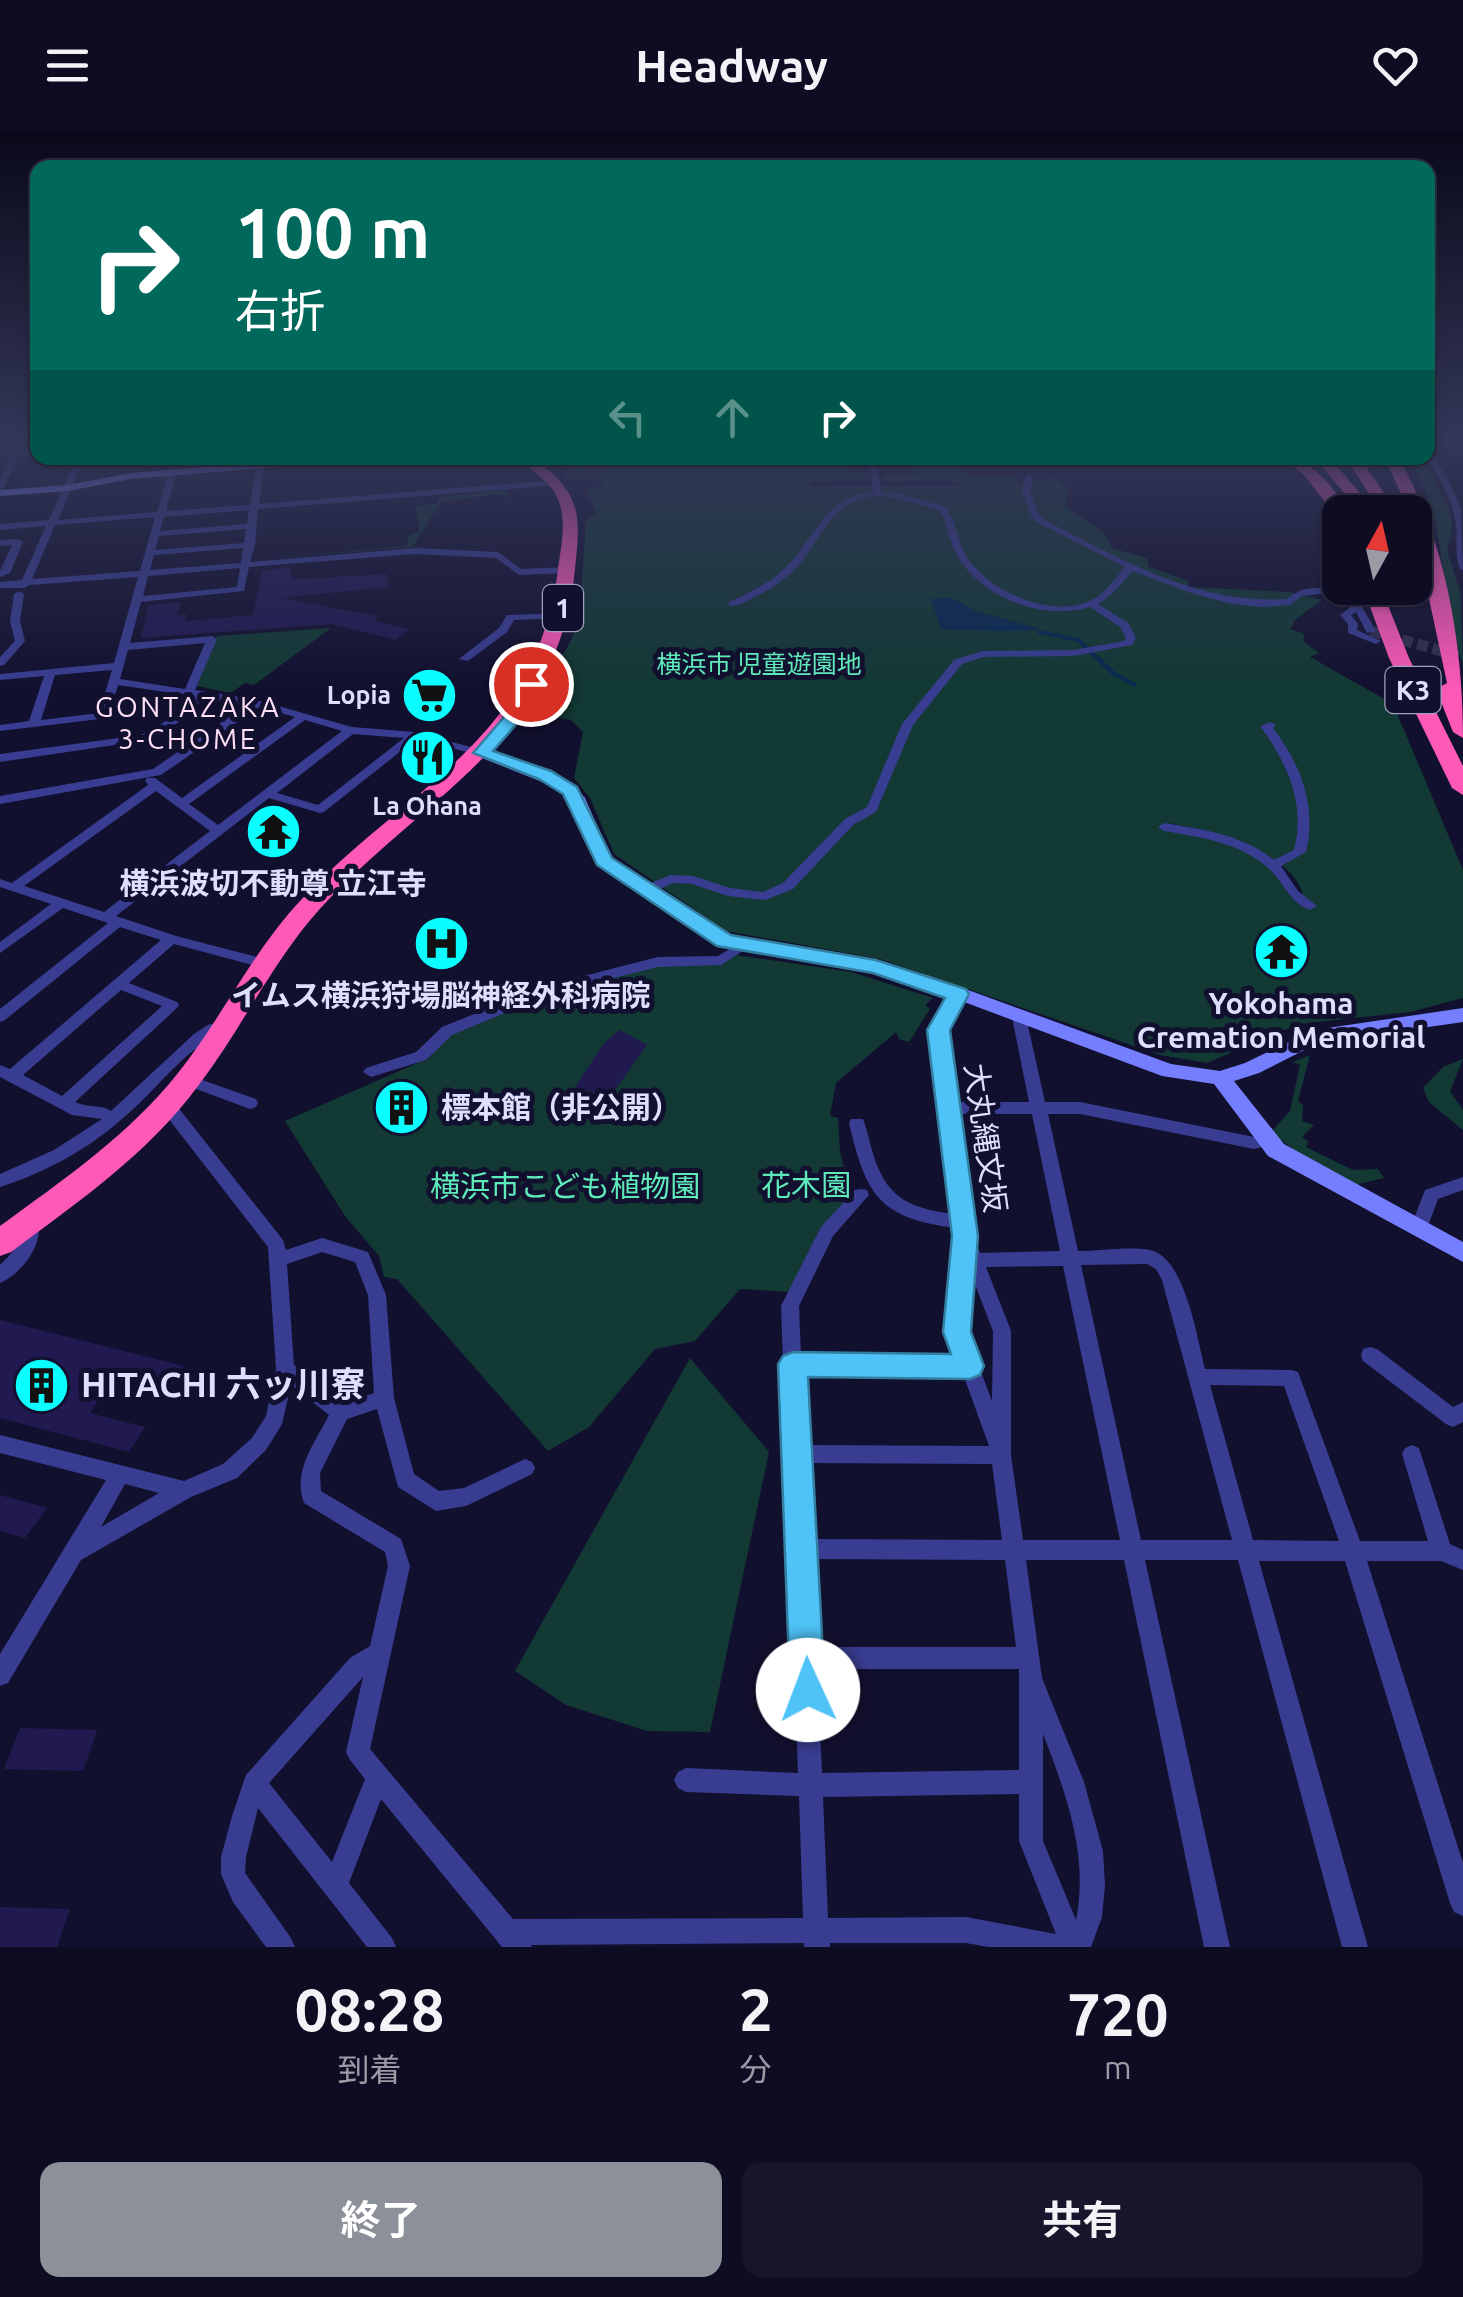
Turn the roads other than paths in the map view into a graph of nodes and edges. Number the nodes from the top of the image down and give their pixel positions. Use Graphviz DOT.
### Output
graph roads {
  1 [pos="83,522"];
  2 [pos="156,522"];
  3 [pos="253,522"];
  4 [pos="569,522"];
  5 [pos="826,522"];
  6 [pos="948,522"];
  7 [pos="1043,522"];
  8 [pos="1461,522"];
  9 [pos="54,524"];
  10 [pos="252,526"];
  11 [pos="0,527"];
  12 [pos="153,534"];
  13 [pos="0,543"];
  14 [pos="250,545"];
  15 [pos="148,554"];
  16 [pos="247,565"];
  17 [pos="1131,567"];
  18 [pos="1463,567"];
  19 [pos="566,570"];
  20 [pos="0,574"];
  21 [pos="143,574"];
  22 [pos="0,585"];
  23 [pos="1432,585"];
  24 [pos="24,587"];
  25 [pos="138,598"];
  26 [pos="732,604"];
  27 [pos="1091,604"];
  28 [pos="1379,605"];
  29 [pos="1397,605"];
  30 [pos="1420,605"];
  31 [pos="563,616"];
  32 [pos="1373,636"];
  33 [pos="124,647"];
  34 [pos="464,659"];
  35 [pos="0,663"];
  36 [pos="119,666"];
  37 [pos="51,672"];
  38 [pos="0,678"];
  39 [pos="114,680"];
  40 [pos="195,693"];
  41 [pos="256,702"];
  42 [pos="1463,703"];
  43 [pos="304,716"];
  44 [pos="34,724"];
  45 [pos="1270,725"];
  46 [pos="0,728"];
  47 [pos="351,730"];
  48 [pos="1463,732"];
  49 [pos="414,736"];
  50 [pos="482,753"];
  51 [pos="0,758"];
  52 [pos="77,766"];
  53 [pos="149,781"];
  54 [pos="1463,785"];
  55 [pos="268,794"];
  56 [pos="0,800"];
  57 [pos="182,804"];
  58 [pos="1164,827"];
  59 [pos="218,831"];
  60 [pos="1272,865"];
  61 [pos="4,885"];
  62 [pos="653,887"];
  63 [pos="62,903"];
  64 [pos="1310,906"];
  65 [pos="111,920"];
  66 [pos="171,940"];
  67 [pos="741,946"];
  68 [pos="0,949"];
  69 [pos="268,964"];
  70 [pos="119,984"];
  71 [pos="958,994"];
  72 [pos="1463,1015"];
  73 [pos="0,1017"];
  74 [pos="1019,1017"];
  75 [pos="227,1024"];
  76 [pos="371,1072"];
  77 [pos="6,1073"];
  78 [pos="1220,1078"];
  79 [pos="188,1080"];
  80 [pos="250,1103"];
  81 [pos="63,1104"];
  82 [pos="167,1105"];
  83 [pos="1038,1107"];
  84 [pos="946,1108"];
  85 [pos="104,1113"];
  86 [pos="857,1123"];
  87 [pos="1269,1140"];
  88 [pos="0,1181"];
  89 [pos="1463,1183"];
  90 [pos="861,1195"];
  91 [pos="31,1220"];
  92 [pos="964,1229"];
  93 [pos="1419,1229"];
  94 [pos="0,1243"];
  95 [pos="1463,1253"];
  96 [pos="1071,1258"];
  97 [pos="278,1260"];
  98 [pos="975,1260"];
  99 [pos="0,1276"];
  100 [pos="1370,1356"];
  101 [pos="793,1364"];
  102 [pos="970,1366"];
  103 [pos="285,1369"];
  104 [pos="1198,1377"];
  105 [pos="384,1398"];
  106 [pos="1463,1411"];
  107 [pos="340,1413"];
  108 [pos="0,1444"];
  109 [pos="797,1454"];
  110 [pos="1412,1454"];
  111 [pos="1001,1455"];
  112 [pos="525,1468"];
  113 [pos="118,1476"];
  114 [pos="184,1490"];
  115 [pos="802,1549"];
  116 [pos="1014,1550"];
  117 [pos="1134,1550"];
  118 [pos="1246,1551"];
  119 [pos="1354,1551"];
  120 [pos="1442,1552"];
  121 [pos="74,1553"];
  122 [pos="1463,1560"];
  123 [pos="378,1654"];
  124 [pos="806,1658"];
  125 [pos="1030,1666"];
  126 [pos="0,1675"];
  127 [pos="378,1777"];
  128 [pos="686,1780"];
  129 [pos="1031,1782"];
  130 [pos="254,1783"];
  131 [pos="811,1785"];
  132 [pos="336,1886"];
  133 [pos="1463,1903"];
  134 [pos="512,1939"];
  135 [pos="817,1939"];
  136 [pos="282,1947"];
  137 [pos="383,1947"];
  138 [pos="1056,1947"];
  139 [pos="1076,1947"];
  140 [pos="1217,1947"];
  141 [pos="1355,1947"];
  1 -- 9 [label="street"];
  2 -- 12 [label="street"];
  3 -- 10 [label="street"];
  4 -- 19 [label="highway, 1"];
  5 -- 26 [label="street"];
  6 -- 27 [label="street"];
  7 -- 17 [label="street"];
  8 -- 18 [label="street"];
  9 -- 11 [label="street"];
  9 -- 24 [label="street"];
  10 -- 12 [label="street"];
  10 -- 14 [label="street"];
  12 -- 15 [label="street"];
  13 -- 20 [label="street"];
  14 -- 15 [label="street"];
  14 -- 16 [label="street"];
  15 -- 21 [label="street"];
  16 -- 19 [label="street"];
  16 -- 21 [label="street"];
  16 -- 25 [label="street"];
  17 -- 27 [label="street"];
  17 -- 32 [label="street"];
  19 -- 31 [label="highway, 1"];
  21 -- 24 [label="street"];
  21 -- 25 [label="street"];
  22 -- 24 [label="street"];
  23 -- 42 [label="highway"];
  24 -- 35 [label="street"];
  25 -- 33 [label="street"];
  27 -- 62 [label="street"];
  28 -- 54 [label="highway, K3"];
  29 -- 54 [label="highway"];
  30 -- 48 [label="highway"];
  31 -- 34 [label="street"];
  31 -- 50 [label="highway, 1"];
  33 -- 36 [label="street"];
  33 -- 40 [label="street"];
  36 -- 37 [label="street"];
  36 -- 39 [label="street"];
  37 -- 38 [label="street"];
  37 -- 44 [label="street"];
  39 -- 40 [label="street"];
  39 -- 44 [label="street"];
  40 -- 41 [label="street"];
  40 -- 52 [label="street"];
  41 -- 43 [label="street"];
  41 -- 53 [label="street"];
  43 -- 47 [label="street"];
  43 -- 57 [label="street"];
  44 -- 46 [label="street"];
  45 -- 60 [label="street"];
  47 -- 49 [label="street"];
  47 -- 55 [label="street"];
  49 -- 50 [label="street"];
  49 -- 55 [label="street"];
  50 -- 67 [label="street"];
  50 -- 69 [label="highway, 1"];
  51 -- 52 [label="street"];
  52 -- 53 [label="street"];
  52 -- 56 [label="street"];
  53 -- 57 [label="street"];
  53 -- 61 [label="street"];
  55 -- 59 [label="street"];
  57 -- 59 [label="street"];
  58 -- 60 [label="street"];
  59 -- 65 [label="street"];
  60 -- 64 [label="street"];
  61 -- 63 [label="street"];
  63 -- 65 [label="street"];
  63 -- 68 [label="street"];
  65 -- 66 [label="street"];
  65 -- 73 [label="street"];
  66 -- 69 [label="street"];
  66 -- 70 [label="street"];
  67 -- 71 [label="street"];
  67 -- 76 [label="street"];
  69 -- 75 [label="highway, 1"];
  70 -- 77 [label="street"];
  70 -- 81 [label="street"];
  71 -- 74 [label="street"];
  71 -- 84 [label="street, 大丸縄文坂"];
  72 -- 78 [label="street"];
  74 -- 78 [label="street"];
  74 -- 83 [label="street"];
  75 -- 79 [label="highway, 1"];
  75 -- 88 [label="street"];
  77 -- 81 [label="street"];
  78 -- 87 [label="street"];
  79 -- 80 [label="street"];
  79 -- 82 [label="highway, 1"];
  81 -- 85 [label="street"];
  82 -- 91 [label="highway, 1"];
  82 -- 97 [label="street"];
  83 -- 84 [label="street"];
  83 -- 87 [label="street"];
  83 -- 96 [label="street"];
  84 -- 92 [label="street, 大丸縄文坂"];
  86 -- 92 [label="street"];
  87 -- 93 [label="street"];
  89 -- 93 [label="street"];
  90 -- 101 [label="street"];
  91 -- 94 [label="highway, 1"];
  91 -- 99 [label="street"];
  92 -- 98 [label="street, 大丸縄文坂"];
  92 -- 102 [label="street, 大丸縄文坂"];
  93 -- 95 [label="street"];
  96 -- 98 [label="street"];
  96 -- 104 [label="street"];
  96 -- 117 [label="street"];
  97 -- 103 [label="street"];
  97 -- 105 [label="street"];
  98 -- 111 [label="street, 大丸縄文坂"];
  100 -- 106 [label="street"];
  101 -- 102 [label="street"];
  101 -- 109 [label="street"];
  102 -- 111 [label="street, 大丸縄文坂"];
  103 -- 107 [label="street"];
  103 -- 114 [label="street"];
  104 -- 118 [label="street"];
  104 -- 119 [label="street"];
  105 -- 107 [label="street"];
  105 -- 112 [label="street"];
  107 -- 123 [label="street"];
  108 -- 113 [label="street"];
  109 -- 111 [label="street"];
  109 -- 115 [label="street"];
  110 -- 120 [label="street"];
  111 -- 116 [label="street, 大丸縄文坂"];
  113 -- 114 [label="street"];
  113 -- 121 [label="street"];
  114 -- 121 [label="street"];
  115 -- 116 [label="street"];
  115 -- 124 [label="street"];
  116 -- 117 [label="street"];
  116 -- 125 [label="street, 大丸縄文坂"];
  117 -- 118 [label="street"];
  117 -- 140 [label="street"];
  118 -- 119 [label="street"];
  118 -- 141 [label="street"];
  119 -- 120 [label="street"];
  119 -- 133 [label="street"];
  120 -- 122 [label="street"];
  121 -- 126 [label="street"];
  123 -- 127 [label="street"];
  123 -- 130 [label="street"];
  124 -- 125 [label="street"];
  124 -- 131 [label="street"];
  125 -- 129 [label="street, 大丸縄文坂"];
  125 -- 139 [label="street, 大丸縄文坂"];
  127 -- 132 [label="street"];
  127 -- 134 [label="street"];
  128 -- 131 [label="street"];
  129 -- 131 [label="street"];
  129 -- 139 [label="street, 大丸縄文坂"];
  130 -- 132 [label="street"];
  130 -- 136 [label="street"];
  131 -- 135 [label="street"];
  132 -- 137 [label="street"];
  134 -- 135 [label="street"];
  135 -- 138 [label="street"];
}
